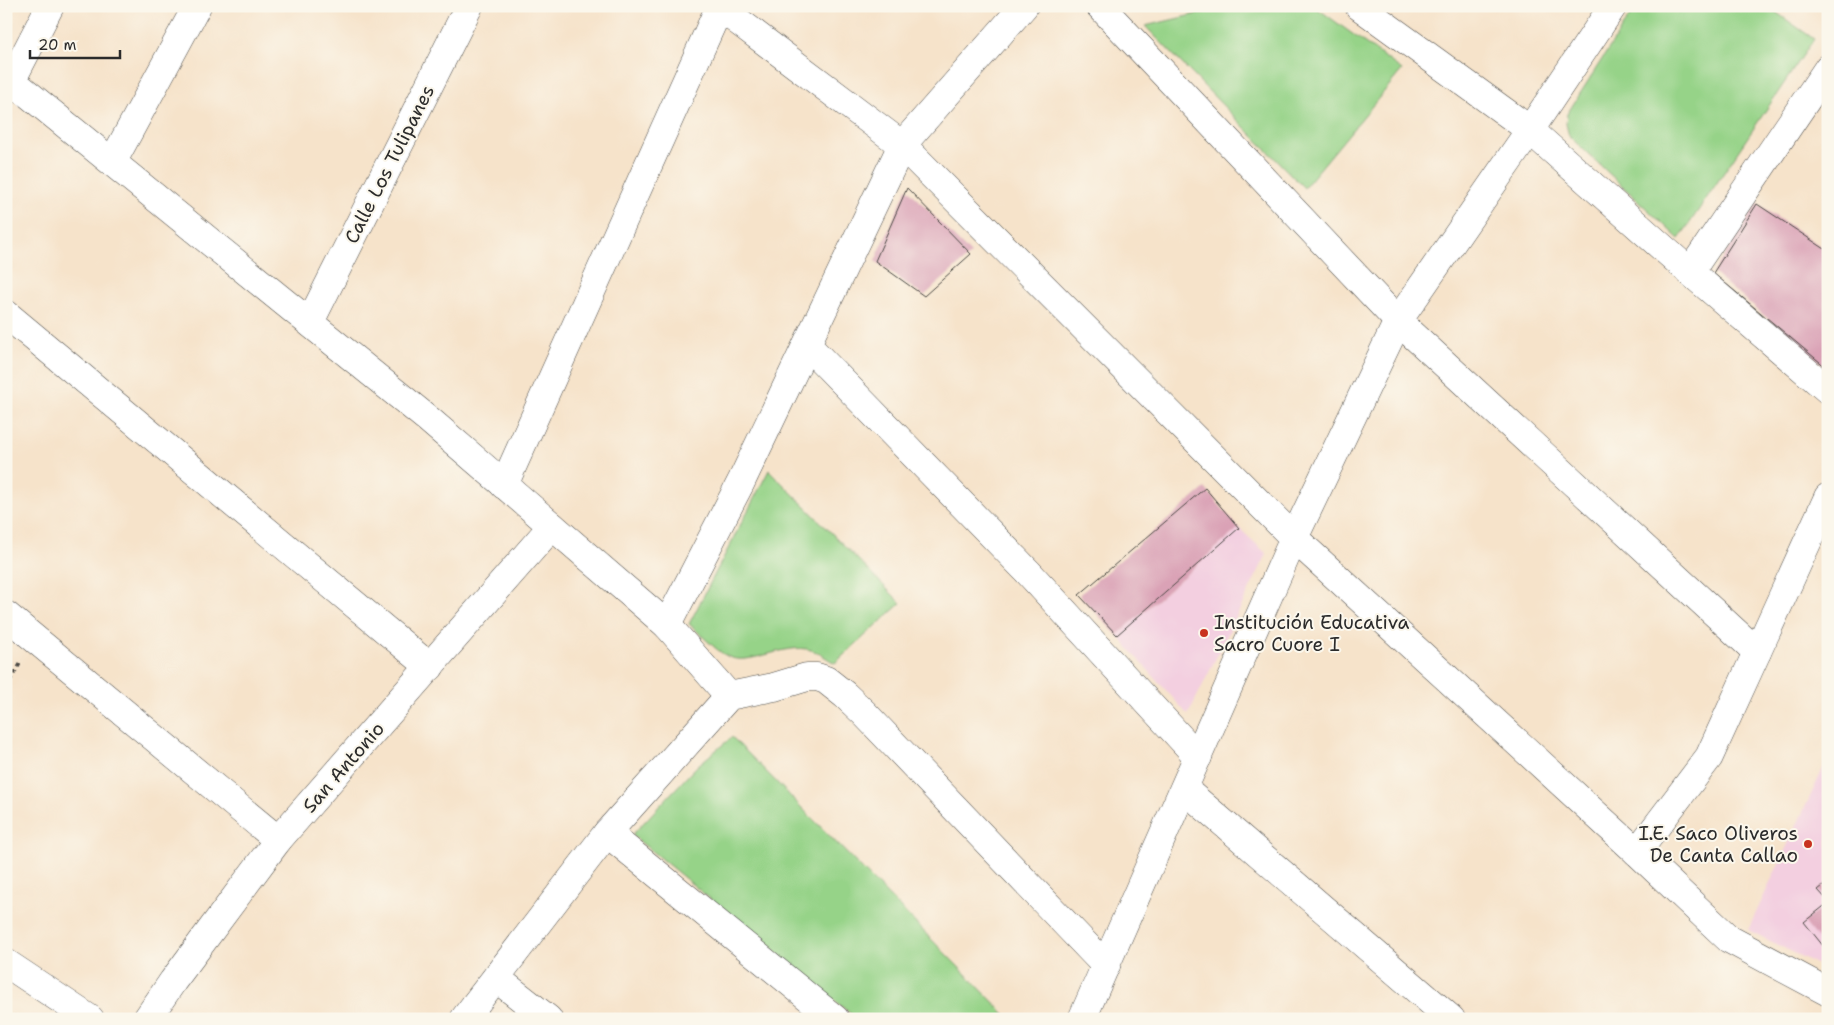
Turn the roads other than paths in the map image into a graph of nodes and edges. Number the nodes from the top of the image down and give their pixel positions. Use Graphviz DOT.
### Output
graph roads {
  1 [pos="50,6"];
  2 [pos="197,6"];
  3 [pos="468,6"];
  4 [pos="719,6"];
  5 [pos="1024,6"];
  6 [pos="1100,6"];
  7 [pos="1359,6"];
  8 [pos="1613,6"];
  9 [pos="1828,68"];
  10 [pos="8,82"];
  11 [pos="1530,130"];
  12 [pos="902,145"];
  13 [pos="113,161"];
  14 [pos="1690,272"];
  15 [pos="6,314"];
  16 [pos="1398,321"];
  17 [pos="310,322"];
  18 [pos="807,345"];
  19 [pos="1828,390"];
  20 [pos="504,485"];
  21 [pos="1828,497"];
  22 [pos="552,526"];
  23 [pos="1294,538"];
  24 [pos="6,615"];
  25 [pos="667,626"];
  26 [pos="1757,652"];
  27 [pos="430,668"];
  28 [pos="729,696"];
  29 [pos="1198,757"];
  30 [pos="1184,789"];
  31 [pos="607,833"];
  32 [pos="278,840"];
  33 [pos="1637,852"];
  34 [pos="6,963"];
  35 [pos="1106,966"];
  36 [pos="496,978"];
  37 [pos="1828,992"];
  38 [pos="1090,1015"];
  39 [pos="90,1019"];
  40 [pos="147,1019"];
  41 [pos="464,1019"];
  42 [pos="548,1019"];
  43 [pos="835,1019"];
  44 [pos="1451,1019"];
  1 -- 10 [label="street"];
  2 -- 13 [label="street"];
  3 -- 17 [label="street, Calle Los Tulipanes"];
  4 -- 12 [label="street"];
  4 -- 20 [label="street"];
  5 -- 12 [label="street"];
  6 -- 16 [label="street"];
  7 -- 11 [label="street"];
  8 -- 11 [label="street"];
  9 -- 14 [label="street"];
  10 -- 13 [label="street"];
  11 -- 14 [label="street"];
  11 -- 16 [label="street"];
  12 -- 18 [label="street"];
  12 -- 23 [label="street"];
  13 -- 17 [label="street"];
  14 -- 19 [label="street"];
  15 -- 27 [label="street"];
  16 -- 23 [label="street"];
  16 -- 26 [label="street"];
  17 -- 20 [label="street"];
  18 -- 25 [label="street"];
  18 -- 29 [label="street"];
  20 -- 22 [label="street"];
  21 -- 26 [label="street"];
  22 -- 25 [label="street"];
  22 -- 27 [label="street, San Antonio"];
  23 -- 29 [label="street"];
  23 -- 33 [label="street"];
  24 -- 32 [label="street"];
  25 -- 28 [label="street"];
  26 -- 33 [label="street"];
  27 -- 32 [label="street, San Antonio"];
  28 -- 31 [label="street"];
  28 -- 35 [label="street"];
  29 -- 30 [label="street"];
  30 -- 35 [label="street"];
  30 -- 44 [label="street"];
  31 -- 36 [label="street"];
  31 -- 43 [label="street"];
  32 -- 40 [label="street, San Antonio"];
  33 -- 37 [label="street"];
  34 -- 39 [label="street"];
  35 -- 38 [label="street"];
  36 -- 41 [label="street"];
  36 -- 42 [label="street"];
}
